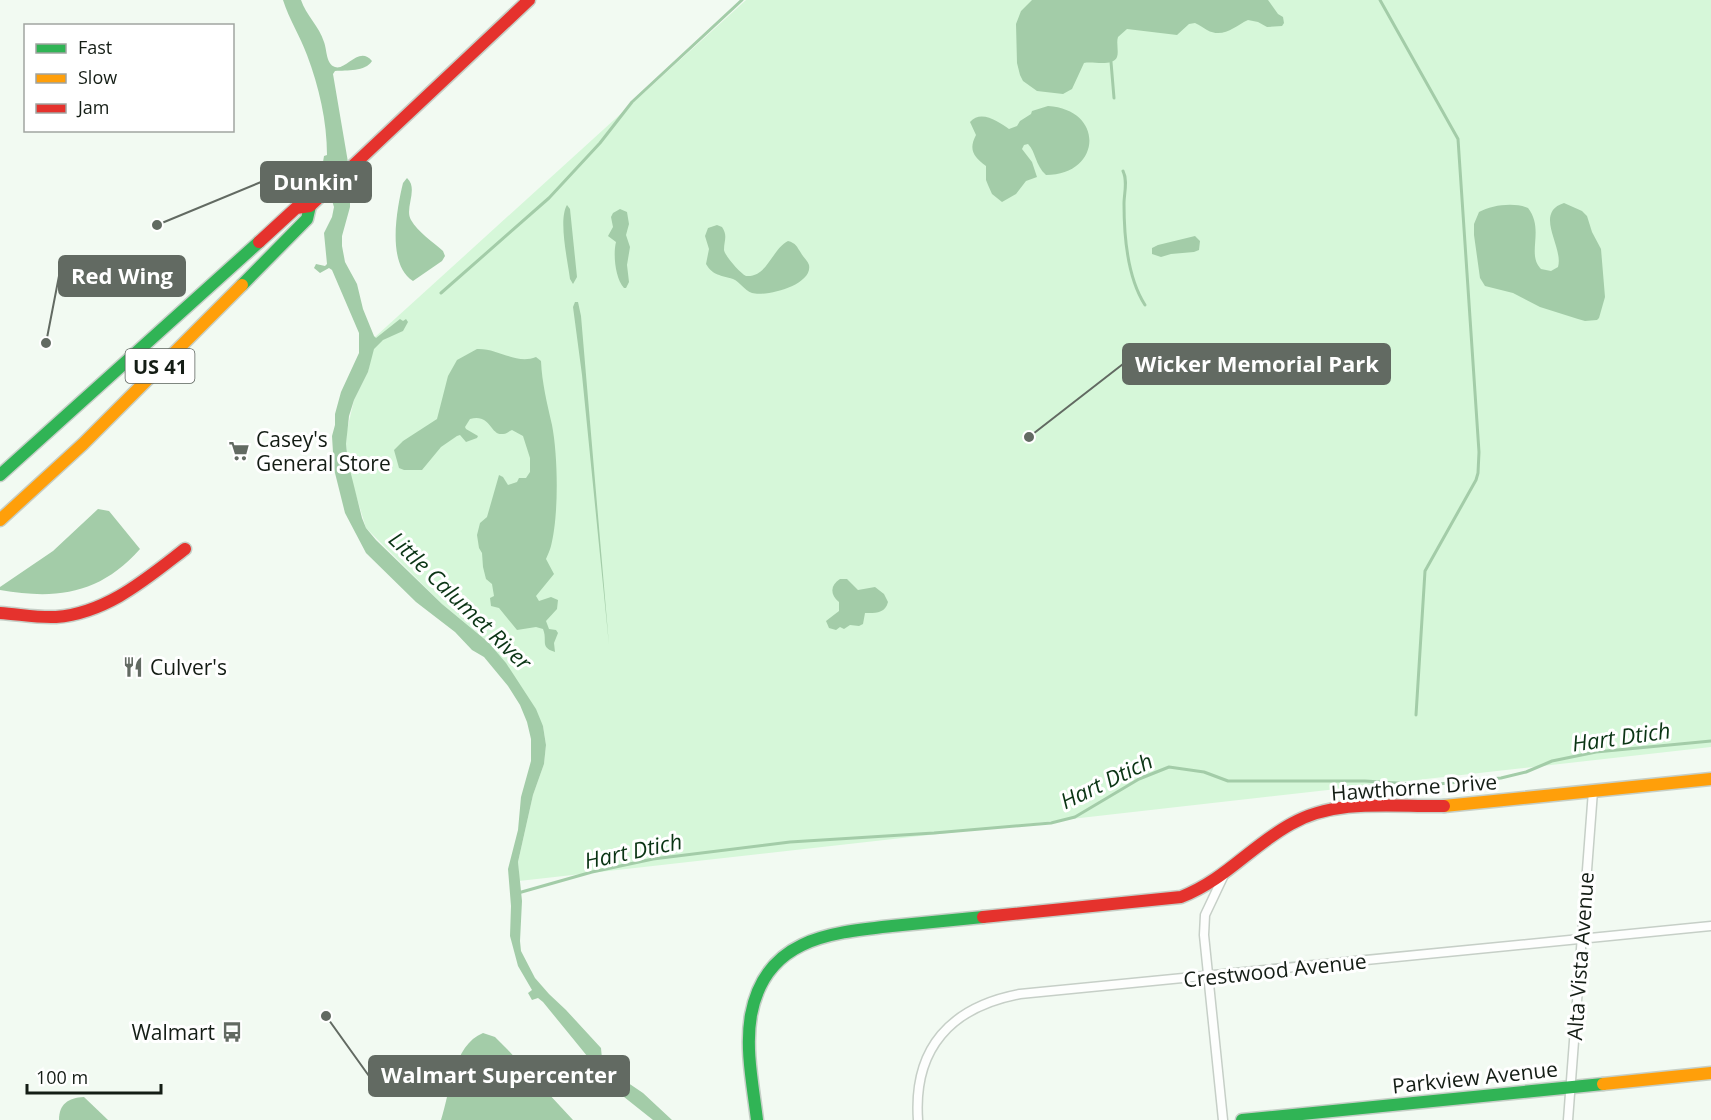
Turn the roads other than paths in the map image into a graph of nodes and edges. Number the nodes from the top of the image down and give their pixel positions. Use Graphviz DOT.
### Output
graph roads {
  1 [pos="529,0"];
  2 [pos="310,206"];
  3 [pos="0,475"];
  4 [pos="0,520"];
  5 [pos="184,549"];
  6 [pos="0,613"];
  7 [pos="1711,779"];
  8 [pos="1593,791"];
  9 [pos="1224,876"];
  10 [pos="1711,926"];
  11 [pos="1581,938"];
  12 [pos="1207,976"];
  13 [pos="1711,1073"];
  14 [pos="1570,1087"];
  15 [pos="757,1120"];
  16 [pos="918,1120"];
  17 [pos="1224,1120"];
  18 [pos="1242,1120"];
  19 [pos="1568,1120"];
  1 -- 2 [label="main road, US 41"];
  2 -- 3 [label="main road, US 41"];
  2 -- 4 [label="main road, US 41"];
  5 -- 6 [label="main road"];
  7 -- 8 [label="main road, Hawthorne Drive"];
  8 -- 9 [label="main road, Hawthorne Drive"];
  8 -- 11 [label="street, Alta Vista Avenue"];
  9 -- 12 [label="street"];
  9 -- 15 [label="main road, Hawthorne Drive"];
  10 -- 11 [label="street, Crestwood Avenue"];
  11 -- 12 [label="street, Crestwood Avenue"];
  11 -- 14 [label="street, Alta Vista Avenue"];
  12 -- 16 [label="street, Crestwood Avenue"];
  12 -- 17 [label="street"];
  13 -- 14 [label="main road, Parkview Avenue"];
  14 -- 18 [label="main road, Parkview Avenue"];
  14 -- 19 [label="street, Alta Vista Avenue"];
}
